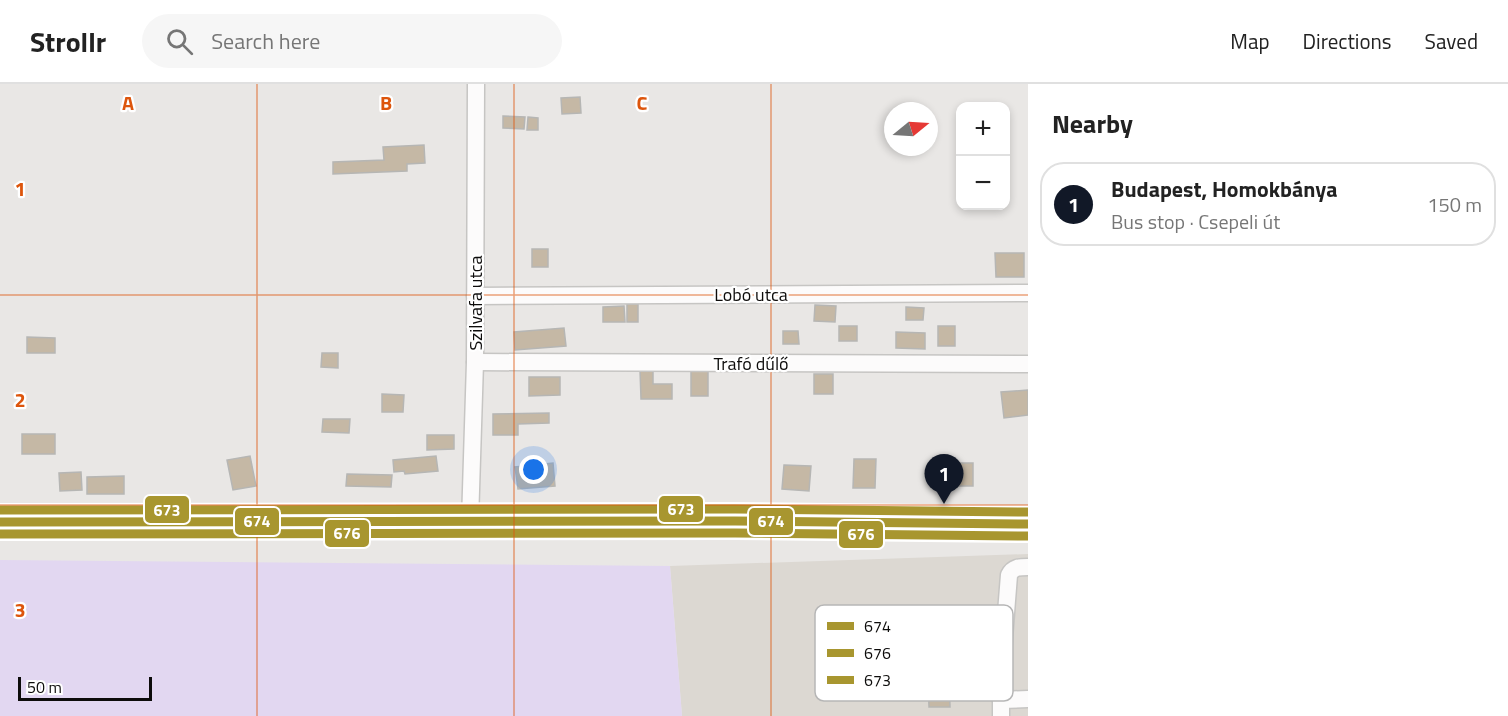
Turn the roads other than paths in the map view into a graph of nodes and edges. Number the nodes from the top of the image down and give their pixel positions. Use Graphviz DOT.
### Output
graph roads {
  1 [pos="476,84"];
  2 [pos="1028,293"];
  3 [pos="475,296"];
  4 [pos="475,362"];
  5 [pos="1028,364"];
  6 [pos="0,522"];
  7 [pos="470,522"];
  8 [pos="1028,524"];
  9 [pos="1028,567"];
  10 [pos="1007,605"];
  11 [pos="1028,699"];
  12 [pos="1001,708"];
  1 -- 3 [label="street, Szilvafa utca"];
  2 -- 3 [label="street, Lobó utca"];
  3 -- 4 [label="street, Szilvafa utca"];
  4 -- 5 [label="street, Trafó dűlő"];
  4 -- 7 [label="street, Szilvafa utca"];
  6 -- 7 [label="street"];
  7 -- 8 [label="street"];
  9 -- 10 [label="street"];
  11 -- 12 [label="street"];
}
